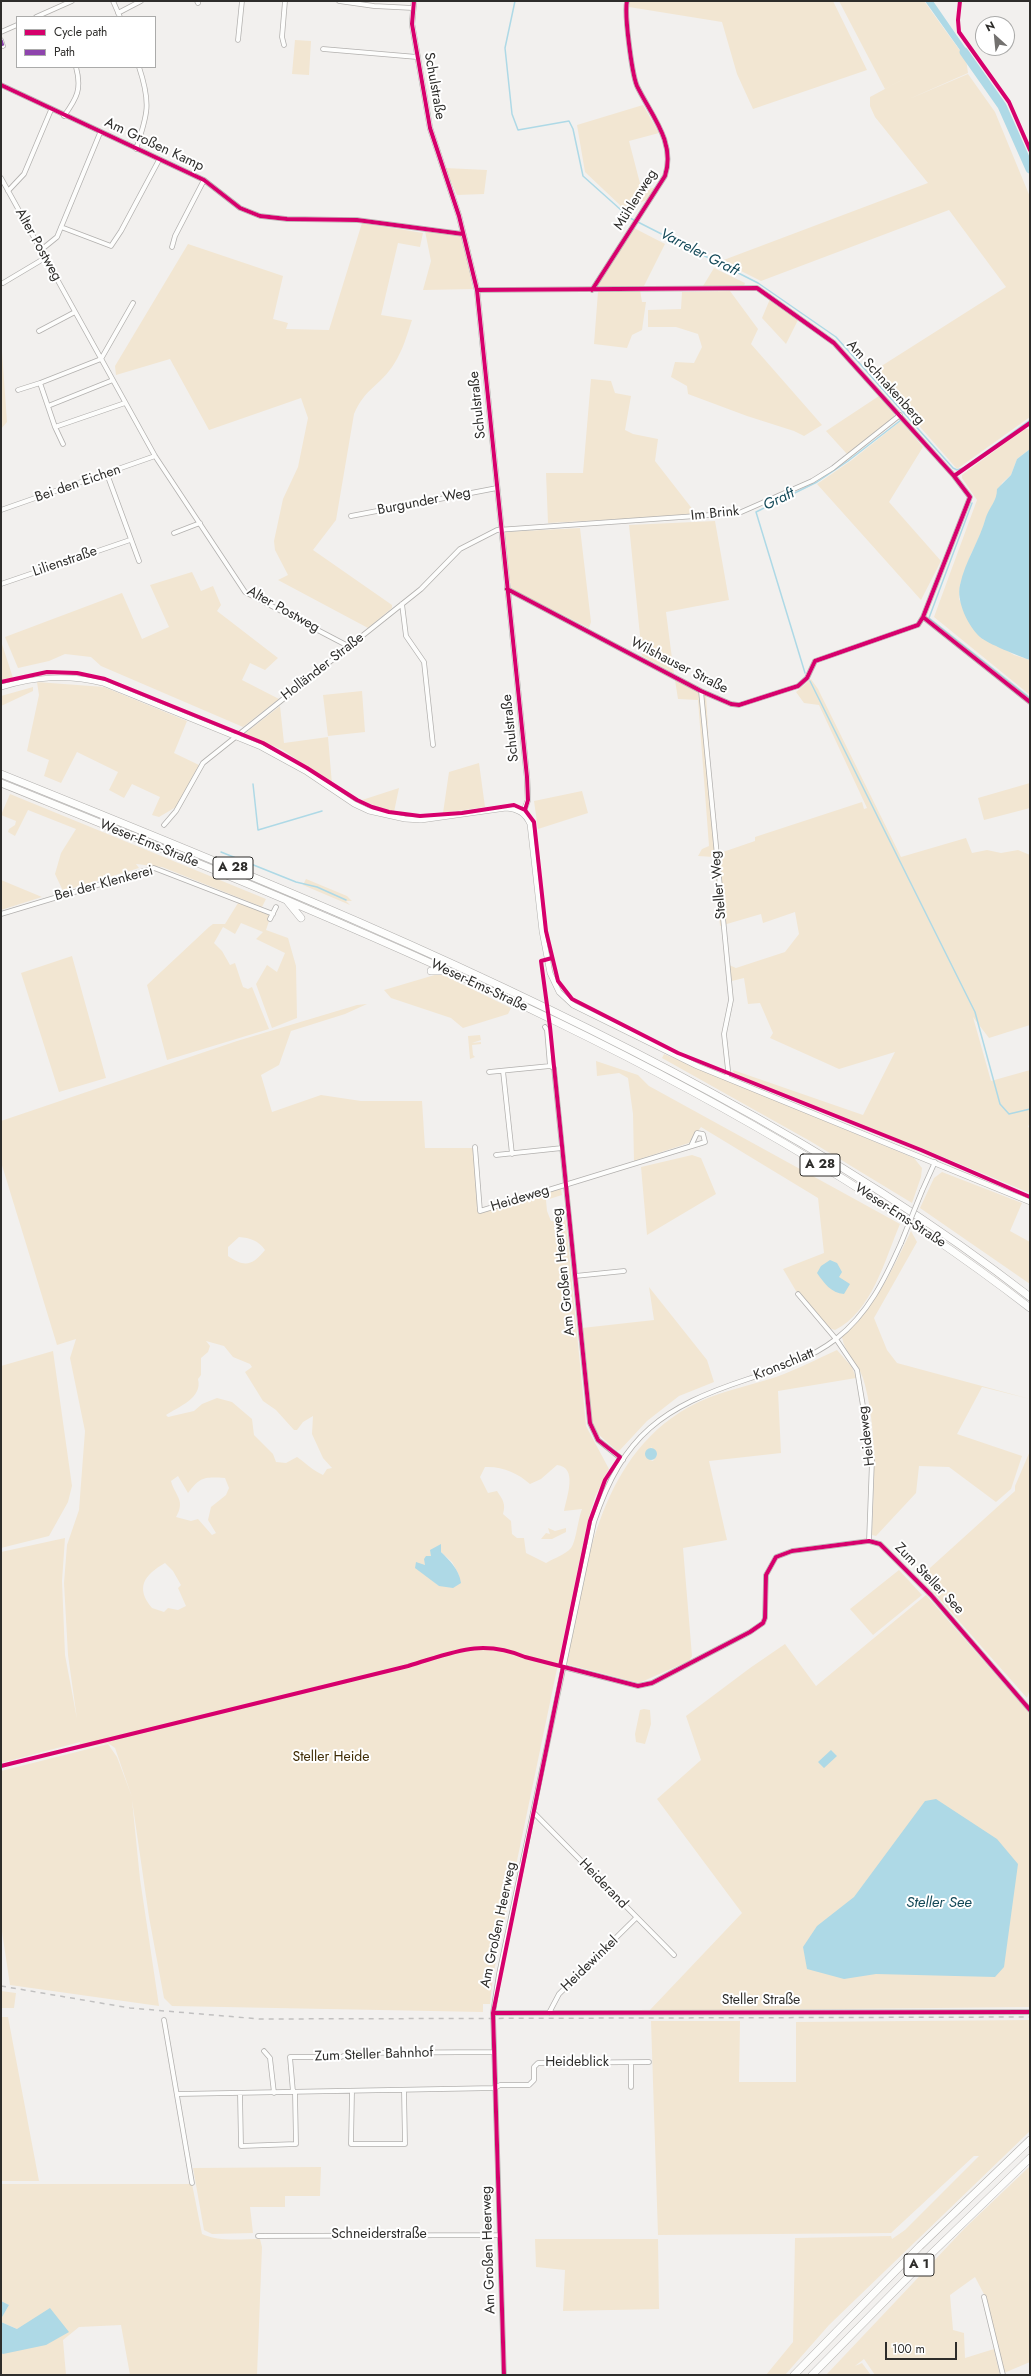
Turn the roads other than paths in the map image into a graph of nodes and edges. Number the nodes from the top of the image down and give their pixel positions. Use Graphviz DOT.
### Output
graph roads {
  1 [pos="72,1"];
  2 [pos="113,1"];
  3 [pos="141,1"];
  4 [pos="242,1"];
  5 [pos="286,1"];
  6 [pos="339,1"];
  7 [pos="374,1"];
  8 [pos="414,1"];
  9 [pos="627,1"];
  10 [pos="374,6"];
  11 [pos="413,8"];
  12 [pos="119,15"];
  13 [pos="38,16"];
  14 [pos="16,25"];
  15 [pos="1,32"];
  16 [pos="1,40"];
  17 [pos="238,40"];
  18 [pos="284,45"];
  19 [pos="4,46"];
  20 [pos="324,49"];
  21 [pos="417,57"];
  22 [pos="76,68"];
  23 [pos="139,68"];
  24 [pos="1,85"];
  25 [pos="51,110"];
  26 [pos="64,116"];
  27 [pos="100,133"];
  28 [pos="136,149"];
  29 [pos="158,160"];
  30 [pos="1,178"];
  31 [pos="204,180"];
  32 [pos="8,191"];
  33 [pos="61,227"];
  34 [pos="463,234"];
  35 [pos="172,247"];
  36 [pos="41,250"];
  37 [pos="45,258"];
  38 [pos="3,283"];
  39 [pos="477,290"];
  40 [pos="592,290"];
  41 [pos="133,303"];
  42 [pos="75,312"];
  43 [pos="39,331"];
  44 [pos="101,359"];
  45 [pos="113,380"];
  46 [pos="40,383"];
  47 [pos="18,390"];
  48 [pos="125,403"];
  49 [pos="48,406"];
  50 [pos="900,416"];
  51 [pos="55,427"];
  52 [pos="62,444"];
  53 [pos="155,456"];
  54 [pos="107,474"];
  55 [pos="497,488"];
  56 [pos="1,510"];
  57 [pos="350,516"];
  58 [pos="200,523"];
  59 [pos="502,530"];
  60 [pos="174,533"];
  61 [pos="130,540"];
  62 [pos="139,562"];
  63 [pos="1,584"];
  64 [pos="508,589"];
  65 [pos="402,604"];
  66 [pos="924,617"];
  67 [pos="350,647"];
  68 [pos="1,687"];
  69 [pos="701,690"];
  70 [pos="1030,702"];
  71 [pos="236,736"];
  72 [pos="433,745"];
  73 [pos="1,774"];
  74 [pos="1,783"];
  75 [pos="523,813"];
  76 [pos="164,825"];
  77 [pos="286,900"];
  78 [pos="276,907"];
  79 [pos="1,914"];
  80 [pos="273,914"];
  81 [pos="301,918"];
  82 [pos="270,919"];
  83 [pos="431,971"];
  84 [pos="449,971"];
  85 [pos="544,1026"];
  86 [pos="550,1066"];
  87 [pos="503,1071"];
  88 [pos="489,1072"];
  89 [pos="727,1078"];
  90 [pos="691,1146"];
  91 [pos="475,1147"];
  92 [pos="562,1148"];
  93 [pos="512,1154"];
  94 [pos="496,1155"];
  95 [pos="935,1162"];
  96 [pos="566,1185"];
  97 [pos="1030,1202"];
  98 [pos="624,1271"];
  99 [pos="575,1276"];
  100 [pos="1007,1279"];
  101 [pos="1030,1291"];
  102 [pos="798,1294"];
  103 [pos="1030,1297"];
  104 [pos="1030,1308"];
  105 [pos="836,1339"];
  106 [pos="623,1460"];
  107 [pos="869,1541"];
  108 [pos="563,1667"];
  109 [pos="1030,1710"];
  110 [pos="533,1812"];
  111 [pos="636,1918"];
  112 [pos="674,1955"];
  113 [pos="1030,2012"];
  114 [pos="493,2013"];
  115 [pos="549,2013"];
  116 [pos="164,2020"];
  117 [pos="264,2051"];
  118 [pos="494,2052"];
  119 [pos="649,2062"];
  120 [pos="631,2063"];
  121 [pos="631,2087"];
  122 [pos="495,2088"];
  123 [pos="404,2090"];
  124 [pos="352,2091"];
  125 [pos="294,2092"];
  126 [pos="240,2093"];
  127 [pos="274,2093"];
  128 [pos="178,2094"];
  129 [pos="1030,2140"];
  130 [pos="1030,2158"];
  131 [pos="192,2183"];
  132 [pos="499,2235"];
  133 [pos="258,2236"];
  134 [pos="984,2297"];
  135 [pos="504,2375"];
  136 [pos="794,2375"];
  137 [pos="812,2375"];
  138 [pos="1003,2375"];
  1 -- 13 [label="street"];
  2 -- 12 [label="street"];
  3 -- 12 [label="street"];
  4 -- 17 [label="street"];
  5 -- 18 [label="street"];
  6 -- 10 [label="street"];
  7 -- 10 [label="street"];
  8 -- 11 [label="street, Schulstraße"];
  9 -- 40 [label="street, Mühlenweg"];
  10 -- 11 [label="street"];
  11 -- 21 [label="street, Schulstraße"];
  14 -- 15 [label="street"];
  16 -- 19 [label="street"];
  20 -- 21 [label="street"];
  21 -- 34 [label="street, Schulstraße"];
  22 -- 26 [label="street"];
  23 -- 28 [label="street"];
  24 -- 25 [label="street, Am Großen Kamp"];
  25 -- 26 [label="street, Am Großen Kamp"];
  25 -- 32 [label="street"];
  26 -- 27 [label="street, Am Großen Kamp"];
  27 -- 28 [label="street, Am Großen Kamp"];
  27 -- 33 [label="street"];
  28 -- 29 [label="street, Am Großen Kamp"];
  29 -- 31 [label="street, Am Großen Kamp"];
  29 -- 33 [label="street"];
  30 -- 32 [label="street, Alter Postweg"];
  31 -- 34 [label="street, Am Großen Kamp"];
  31 -- 35 [label="street"];
  32 -- 36 [label="street, Alter Postweg"];
  33 -- 36 [label="street"];
  34 -- 39 [label="street, Schulstraße"];
  36 -- 37 [label="street, Alter Postweg"];
  37 -- 38 [label="street"];
  37 -- 42 [label="street, Alter Postweg"];
  39 -- 40 [label="street, Am Schnakenberg"];
  39 -- 55 [label="street, Schulstraße"];
  40 -- 50 [label="street, Am Schnakenberg"];
  41 -- 44 [label="street"];
  42 -- 43 [label="street"];
  42 -- 44 [label="street, Alter Postweg"];
  44 -- 45 [label="street, Alter Postweg"];
  44 -- 46 [label="street"];
  45 -- 48 [label="street, Alter Postweg"];
  45 -- 49 [label="street"];
  46 -- 47 [label="street"];
  46 -- 49 [label="street"];
  48 -- 51 [label="street"];
  48 -- 53 [label="street, Alter Postweg"];
  49 -- 51 [label="street"];
  50 -- 59 [label="street, Im Brink"];
  50 -- 66 [label="street, Am Schnakenberg"];
  51 -- 52 [label="street"];
  53 -- 54 [label="street, Bei den Eichen"];
  53 -- 58 [label="street, Alter Postweg"];
  54 -- 56 [label="street, Bei den Eichen"];
  54 -- 61 [label="street"];
  55 -- 57 [label="street, Burgunder Weg"];
  55 -- 59 [label="street, Schulstraße"];
  58 -- 60 [label="street"];
  58 -- 67 [label="street, Alter Postweg"];
  59 -- 64 [label="street, Schulstraße"];
  59 -- 65 [label="street, Holländer Straße"];
  61 -- 62 [label="street"];
  61 -- 63 [label="street, Lilienstraße"];
  64 -- 69 [label="street, Wilshauser Straße"];
  64 -- 75 [label="street, Schulstraße"];
  65 -- 67 [label="street, Holländer Straße"];
  65 -- 72 [label="street"];
  66 -- 69 [label="street, Wilshauser Straße"];
  66 -- 70 [label="street"];
  67 -- 71 [label="street, Holländer Straße"];
  68 -- 71 [label="street"];
  69 -- 89 [label="street, Steller Weg"];
  71 -- 75 [label="street"];
  71 -- 76 [label="street, Holländer Straße"];
  73 -- 100 [label="highway, Weser-Ems-Straße / A 28"];
  74 -- 77 [label="highway, Weser-Ems-Straße / A 28"];
  75 -- 89 [label="street"];
  77 -- 81 [label="highway"];
  77 -- 84 [label="highway, Weser-Ems-Straße / A 28"];
  78 -- 80 [label="street"];
  79 -- 80 [label="street, Bei der Klenkerei"];
  80 -- 82 [label="street"];
  83 -- 84 [label="highway"];
  84 -- 104 [label="highway, Weser-Ems-Straße / A 28"];
  85 -- 86 [label="street"];
  86 -- 87 [label="street"];
  86 -- 92 [label="street, Am Großen Heerweg"];
  87 -- 88 [label="street"];
  87 -- 93 [label="street"];
  89 -- 95 [label="street"];
  90 -- 96 [label="street, Heideweg"];
  91 -- 96 [label="street, Heideweg"];
  92 -- 93 [label="street"];
  92 -- 96 [label="street, Am Großen Heerweg"];
  93 -- 94 [label="street"];
  95 -- 97 [label="street"];
  95 -- 105 [label="street, Kronschlatt, bridge"];
  96 -- 99 [label="street, Am Großen Heerweg"];
  98 -- 99 [label="street"];
  99 -- 106 [label="street, Am Großen Heerweg"];
  100 -- 101 [label="highway"];
  100 -- 103 [label="highway, Weser-Ems-Straße / A 28"];
  102 -- 105 [label="street, Heideweg"];
  105 -- 106 [label="street, Kronschlatt"];
  105 -- 107 [label="street, Heideweg"];
  106 -- 108 [label="street, Am Großen Heerweg"];
  107 -- 108 [label="street"];
  107 -- 109 [label="street, Zum Steller See"];
  108 -- 110 [label="street, Am Großen Heerweg"];
  110 -- 111 [label="street, Heiderand"];
  110 -- 114 [label="street, Am Großen Heerweg"];
  111 -- 112 [label="street, Heiderand"];
  111 -- 115 [label="street, Heidewinkel"];
  113 -- 115 [label="street, Steller Straße"];
  114 -- 115 [label="street, Steller Straße"];
  114 -- 118 [label="street, Am Großen Heerweg"];
  116 -- 128 [label="street"];
  117 -- 127 [label="street"];
  118 -- 122 [label="street, Am Großen Heerweg"];
  118 -- 125 [label="street, Zum Steller Bahnhof"];
  119 -- 120 [label="street, Heideblick"];
  120 -- 121 [label="street"];
  120 -- 122 [label="street, Heideblick"];
  122 -- 123 [label="street"];
  122 -- 132 [label="street, Am Großen Heerweg"];
  123 -- 124 [label="street"];
  123 -- 124 [label="street"];
  124 -- 125 [label="street"];
  125 -- 126 [label="street"];
  125 -- 127 [label="street"];
  126 -- 127 [label="street"];
  126 -- 128 [label="street"];
  128 -- 131 [label="street"];
  129 -- 136 [label="highway, A 1"];
  130 -- 137 [label="highway, A 1"];
  132 -- 133 [label="street, Schneiderstraße"];
  132 -- 135 [label="street, Am Großen Heerweg"];
  134 -- 138 [label="street"];
}
